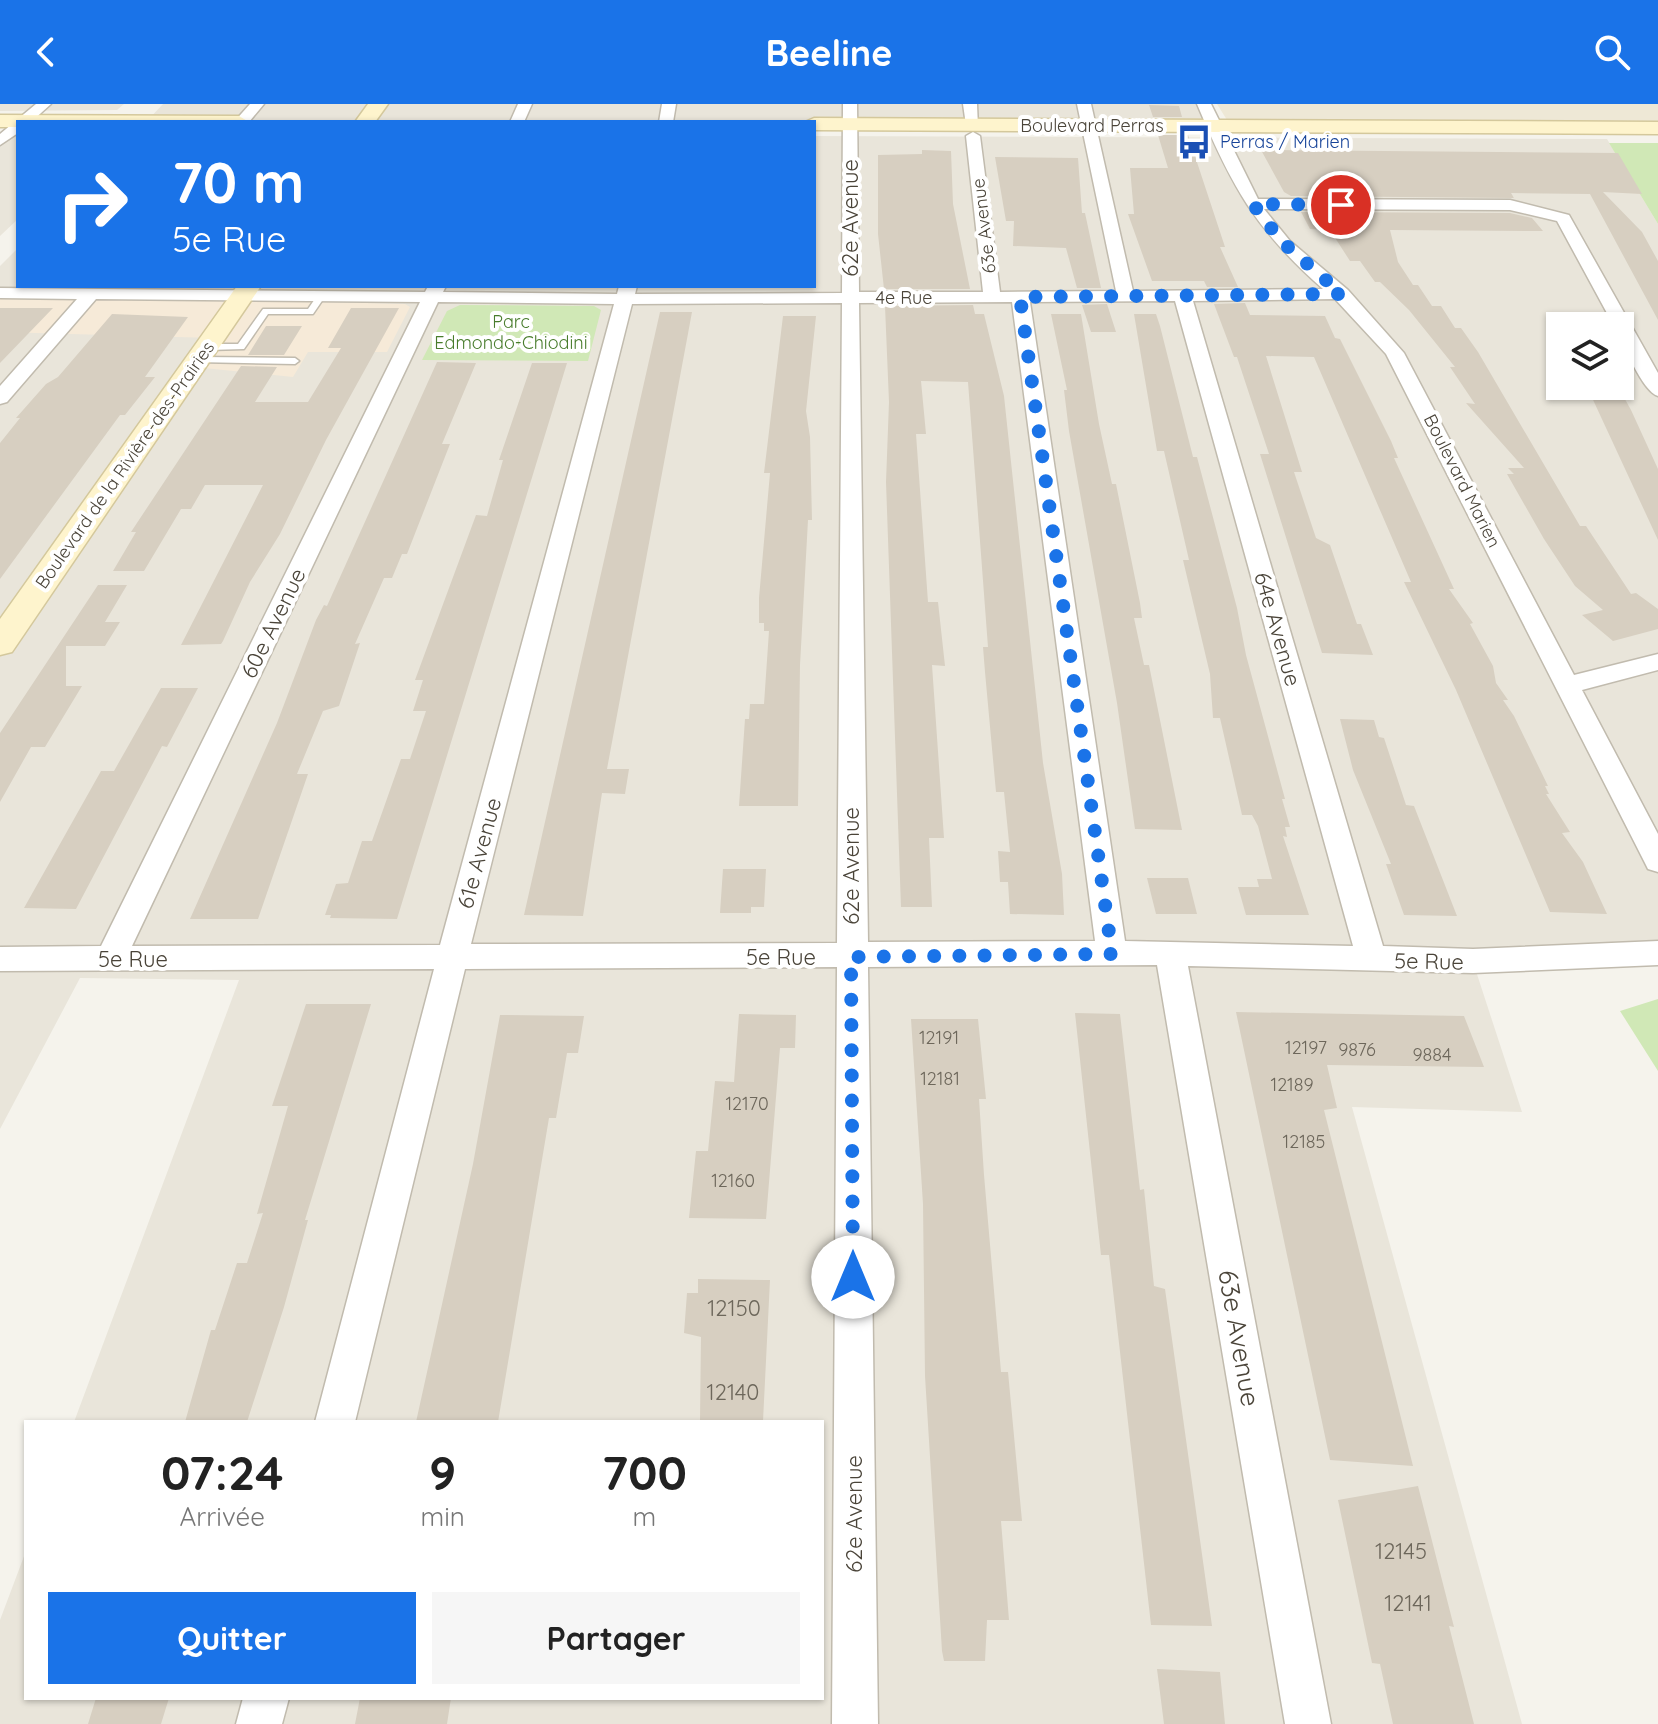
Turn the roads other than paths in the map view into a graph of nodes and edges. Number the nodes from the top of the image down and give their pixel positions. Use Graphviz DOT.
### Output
graph roads {
  1 [pos="44,104"];
  2 [pos="257,104"];
  3 [pos="970,104"];
  4 [pos="1084,104"];
  5 [pos="1204,104"];
  6 [pos="23,120"];
  7 [pos="242,120"];
  8 [pos="850,121"];
  9 [pos="816,124"];
  10 [pos="1658,128"];
  11 [pos="973,131"];
  12 [pos="1091,131"];
  13 [pos="1216,132"];
  14 [pos="816,135"];
  15 [pos="1658,139"];
  16 [pos="1253,204"];
  17 [pos="95,290"];
  18 [pos="246,290"];
  19 [pos="434,291"];
  20 [pos="626,292"];
  21 [pos="0,293"];
  22 [pos="1342,294"];
  23 [pos="322,295"];
  24 [pos="992,297"];
  25 [pos="1020,297"];
  26 [pos="1126,297"];
  27 [pos="1183,297"];
  28 [pos="850,298"];
  29 [pos="203,354"];
  30 [pos="295,361"];
  31 [pos="1658,390"];
  32 [pos="0,398"];
  33 [pos="0,644"];
  34 [pos="1658,662"];
  35 [pos="1569,685"];
  36 [pos="1658,861"];
  37 [pos="1170,953"];
  38 [pos="1658,953"];
  39 [pos="1112,954"];
  40 [pos="851,957"];
  41 [pos="452,958"];
  42 [pos="0,959"];
  43 [pos="110,959"];
  44 [pos="1372,960"];
  45 [pos="336,1420"];
  46 [pos="265,1700"];
  47 [pos="259,1724"];
  48 [pos="855,1724"];
  49 [pos="1308,1724"];
  1 -- 6 [label="street"];
  2 -- 7 [label="street"];
  3 -- 11 [label="street, 63e Avenue"];
  4 -- 12 [label="street"];
  5 -- 13 [label="street, Boulevard Marien"];
  8 -- 9 [label="main road, Boulevard Perras"];
  8 -- 11 [label="main road, Boulevard Perras"];
  8 -- 14 [label="main road, Boulevard Perras"];
  8 -- 28 [label="street, 62e Avenue"];
  10 -- 13 [label="main road, Boulevard Perras"];
  11 -- 12 [label="main road, Boulevard Perras"];
  11 -- 24 [label="street, 63e Avenue"];
  12 -- 13 [label="main road, Boulevard Perras"];
  12 -- 26 [label="street"];
  13 -- 15 [label="main road, Boulevard Perras"];
  13 -- 16 [label="street, Boulevard Marien"];
  16 -- 22 [label="street, Boulevard Marien"];
  16 -- 31 [label="street"];
  17 -- 18 [label="street, 4e Rue"];
  17 -- 21 [label="street, 4e Rue"];
  17 -- 32 [label="street"];
  18 -- 23 [label="street, 4e Rue"];
  18 -- 29 [label="main road, Boulevard de la Rivière-des-Prairies"];
  19 -- 20 [label="street, 4e Rue"];
  19 -- 23 [label="street, 4e Rue"];
  19 -- 43 [label="street, 60e Avenue"];
  20 -- 28 [label="street, 4e Rue"];
  20 -- 41 [label="street, 61e Avenue"];
  22 -- 27 [label="street"];
  22 -- 35 [label="street, Boulevard Marien"];
  23 -- 29 [label="lane"];
  24 -- 25 [label="street, 63e Avenue"];
  24 -- 28 [label="street, 4e Rue"];
  25 -- 26 [label="street"];
  25 -- 39 [label="street, 63e Avenue"];
  26 -- 27 [label="street"];
  27 -- 44 [label="street, 64e Avenue"];
  28 -- 40 [label="street, 62e Avenue"];
  29 -- 30 [label="lane"];
  29 -- 33 [label="main road, Boulevard de la Rivière-des-Prairies"];
  34 -- 35 [label="street"];
  35 -- 36 [label="street, Boulevard Marien"];
  37 -- 39 [label="street, 5e Rue"];
  37 -- 44 [label="street, 5e Rue"];
  37 -- 49 [label="street, 63e Avenue"];
  38 -- 44 [label="street, 5e Rue"];
  39 -- 40 [label="street, 5e Rue"];
  40 -- 41 [label="street, 5e Rue"];
  40 -- 48 [label="street, 62e Avenue"];
  41 -- 43 [label="street, 5e Rue"];
  41 -- 45 [label="street, 61e Avenue"];
  42 -- 43 [label="street, 5e Rue"];
  46 -- 47 [label="street"];
}
